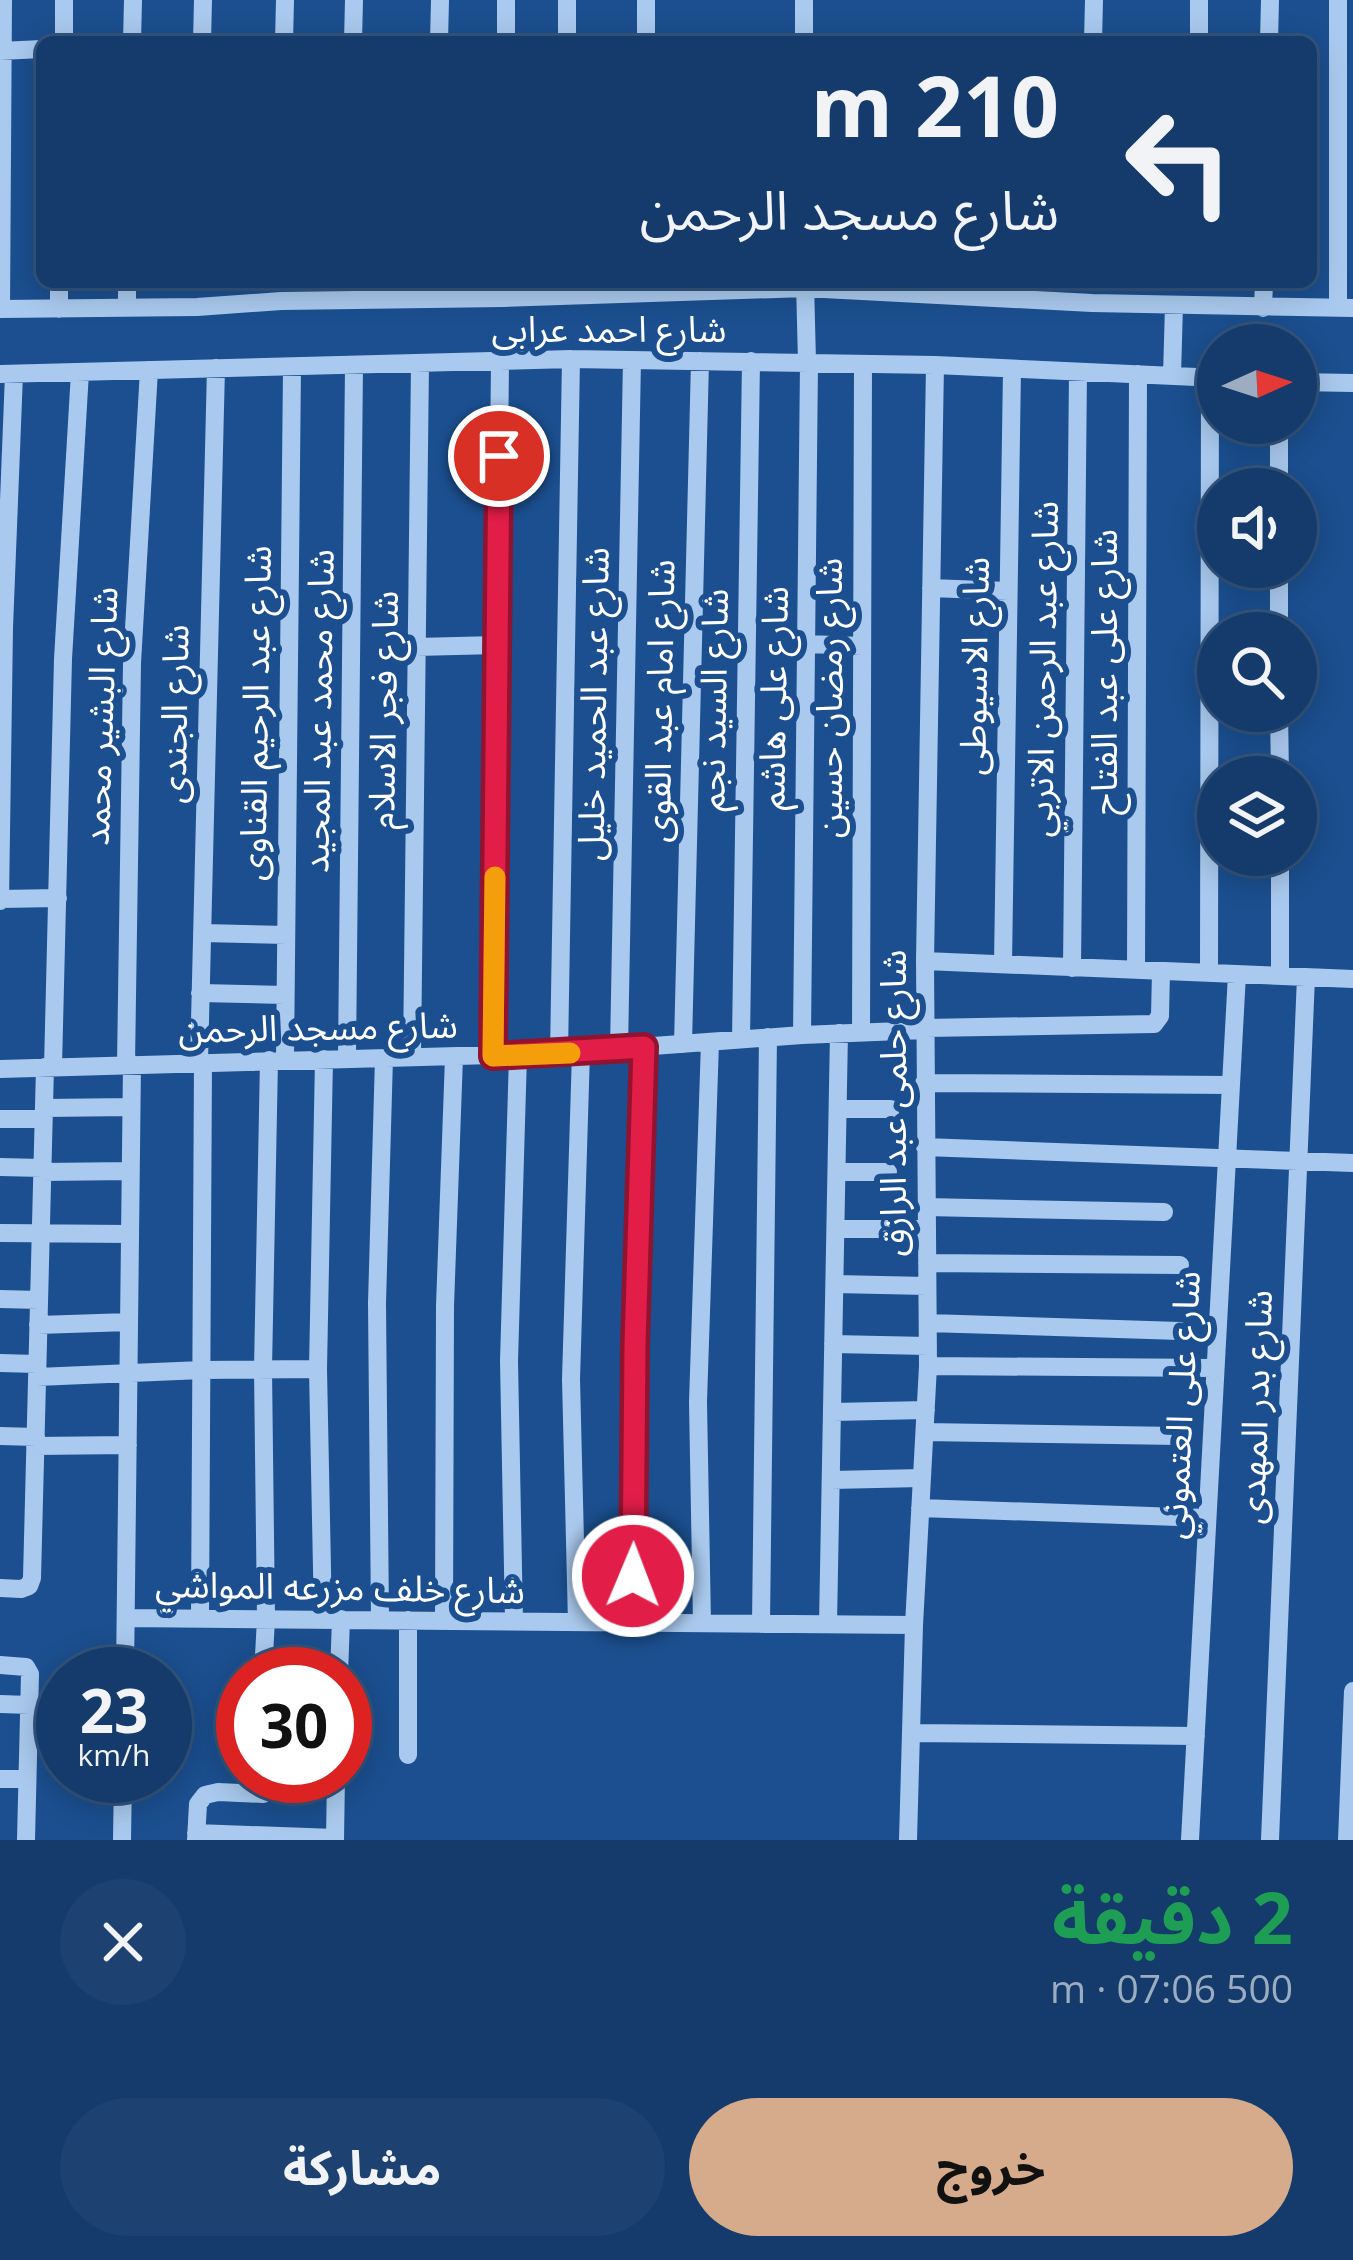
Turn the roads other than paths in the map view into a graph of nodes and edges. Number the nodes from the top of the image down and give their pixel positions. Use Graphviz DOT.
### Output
graph roads {
  1 [pos="3,0"];
  2 [pos="64,0"];
  3 [pos="133,0"];
  4 [pos="203,0"];
  5 [pos="285,0"];
  6 [pos="354,0"];
  7 [pos="440,0"];
  8 [pos="506,0"];
  9 [pos="567,0"];
  10 [pos="646,0"];
  11 [pos="804,0"];
  12 [pos="1094,0"];
  13 [pos="1199,0"];
  14 [pos="1270,0"];
  15 [pos="1338,0"];
  16 [pos="64,36"];
  17 [pos="132,36"];
  18 [pos="202,36"];
  19 [pos="284,36"];
  20 [pos="353,36"];
  21 [pos="440,36"];
  22 [pos="506,36"];
  23 [pos="567,36"];
  24 [pos="646,36"];
  25 [pos="804,36"];
  26 [pos="1093,36"];
  27 [pos="1199,36"];
  28 [pos="1269,36"];
  29 [pos="36,49"];
  30 [pos="1,51"];
  31 [pos="59,288"];
  32 [pos="127,288"];
  33 [pos="197,288"];
  34 [pos="645,288"];
  35 [pos="805,288"];
  36 [pos="853,288"];
  37 [pos="1092,288"];
  38 [pos="1197,288"];
  39 [pos="1264,288"];
  40 [pos="570,289"];
  41 [pos="435,290"];
  42 [pos="503,290"];
  43 [pos="350,291"];
  44 [pos="281,292"];
  45 [pos="1092,303"];
  46 [pos="1174,305"];
  47 [pos="1197,306"];
  48 [pos="197,307"];
  49 [pos="127,308"];
  50 [pos="1263,308"];
  51 [pos="1346,308"];
  52 [pos="1,309"];
  53 [pos="59,309"];
  54 [pos="571,359"];
  55 [pos="632,360"];
  56 [pos="500,361"];
  57 [pos="700,361"];
  58 [pos="751,362"];
  59 [pos="420,363"];
  60 [pos="808,363"];
  61 [pos="862,364"];
  62 [pos="354,365"];
  63 [pos="935,365"];
  64 [pos="292,367"];
  65 [pos="216,368"];
  66 [pos="1012,369"];
  67 [pos="149,370"];
  68 [pos="80,372"];
  69 [pos="1078,372"];
  70 [pos="7,374"];
  71 [pos="1138,374"];
  72 [pos="1172,376"];
  73 [pos="1197,377"];
  74 [pos="1317,382"];
  75 [pos="1353,383"];
  76 [pos="1213,444"];
  77 [pos="932,588"];
  78 [pos="1008,591"];
  79 [pos="806,644"];
  80 [pos="497,645"];
  81 [pos="416,646"];
  82 [pos="862,646"];
  83 [pos="1280,876"];
  84 [pos="58,898"];
  85 [pos="0,900"];
  86 [pos="202,933"];
  87 [pos="286,935"];
  88 [pos="925,961"];
  89 [pos="1003,964"];
  90 [pos="1072,968"];
  91 [pos="1136,970"];
  92 [pos="1161,971"];
  93 [pos="1209,973"];
  94 [pos="1237,974"];
  95 [pos="1280,976"];
  96 [pos="1306,977"];
  97 [pos="1353,979"];
  98 [pos="200,994"];
  99 [pos="285,995"];
  100 [pos="925,1029"];
  101 [pos="861,1032"];
  102 [pos="839,1033"];
  103 [pos="802,1035"];
  104 [pos="768,1037"];
  105 [pos="741,1040"];
  106 [pos="710,1042"];
  107 [pos="683,1044"];
  108 [pos="644,1047"];
  109 [pos="619,1049"];
  110 [pos="581,1052"];
  111 [pos="559,1053"];
  112 [pos="518,1055"];
  113 [pos="493,1056"];
  114 [pos="454,1057"];
  115 [pos="324,1058"];
  116 [pos="347,1058"];
  117 [pos="384,1058"];
  118 [pos="412,1058"];
  119 [pos="277,1059"];
  120 [pos="201,1062"];
  121 [pos="129,1064"];
  122 [pos="49,1067"];
  123 [pos="0,1069"];
  124 [pos="924,1083"];
  125 [pos="1231,1085"];
  126 [pos="131,1107"];
  127 [pos="838,1109"];
  128 [pos="891,1109"];
  129 [pos="43,1113"];
  130 [pos="0,1119"];
  131 [pos="925,1148"];
  132 [pos="1227,1158"];
  133 [pos="1298,1161"];
  134 [pos="1353,1163"];
  135 [pos="0,1167"];
  136 [pos="42,1170"];
  137 [pos="130,1171"];
  138 [pos="837,1172"];
  139 [pos="888,1172"];
  140 [pos="926,1207"];
  141 [pos="1164,1212"];
  142 [pos="836,1229"];
  143 [pos="926,1229"];
  144 [pos="0,1233"];
  145 [pos="40,1234"];
  146 [pos="130,1234"];
  147 [pos="927,1263"];
  148 [pos="1180,1265"];
  149 [pos="835,1284"];
  150 [pos="927,1286"];
  151 [pos="0,1299"];
  152 [pos="39,1300"];
  153 [pos="129,1322"];
  154 [pos="928,1323"];
  155 [pos="38,1325"];
  156 [pos="1180,1331"];
  157 [pos="833,1344"];
  158 [pos="928,1356"];
  159 [pos="0,1363"];
  160 [pos="1216,1368"];
  161 [pos="318,1369"];
  162 [pos="37,1370"];
  163 [pos="202,1370"];
  164 [pos="263,1370"];
  165 [pos="129,1373"];
  166 [pos="926,1410"];
  167 [pos="832,1412"];
  168 [pos="925,1432"];
  169 [pos="0,1436"];
  170 [pos="1178,1436"];
  171 [pos="36,1442"];
  172 [pos="128,1444"];
  173 [pos="922,1478"];
  174 [pos="831,1480"];
  175 [pos="920,1508"];
  176 [pos="1208,1518"];
  177 [pos="0,1588"];
  178 [pos="126,1618"];
  179 [pos="200,1618"];
  180 [pos="266,1619"];
  181 [pos="332,1619"];
  182 [pos="380,1620"];
  183 [pos="408,1620"];
  184 [pos="444,1621"];
  185 [pos="514,1621"];
  186 [pos="577,1622"];
  187 [pos="633,1623"];
  188 [pos="702,1623"];
  189 [pos="761,1624"];
  190 [pos="828,1624"];
  191 [pos="914,1625"];
  192 [pos="125,1647"];
  193 [pos="264,1647"];
  194 [pos="336,1647"];
  195 [pos="0,1665"];
  196 [pos="1353,1691"];
  197 [pos="0,1704"];
  198 [pos="29,1705"];
  199 [pos="912,1732"];
  200 [pos="1196,1736"];
  201 [pos="408,1754"];
  202 [pos="0,1778"];
  203 [pos="27,1779"];
  204 [pos="216,1792"];
  205 [pos="123,1803"];
  206 [pos="336,1803"];
  207 [pos="196,1837"];
  208 [pos="335,1839"];
  209 [pos="26,1840"];
  210 [pos="122,1840"];
  211 [pos="908,1840"];
  212 [pos="1190,1840"];
  213 [pos="1270,1840"];
  214 [pos="1347,1840"];
  1 -- 30 [label="street"];
  2 -- 16 [label="street"];
  3 -- 17 [label="street"];
  4 -- 18 [label="street"];
  5 -- 19 [label="street"];
  6 -- 20 [label="street"];
  7 -- 21 [label="street"];
  8 -- 22 [label="street"];
  9 -- 23 [label="street"];
  10 -- 24 [label="street"];
  11 -- 25 [label="street"];
  12 -- 26 [label="street"];
  13 -- 27 [label="street"];
  14 -- 28 [label="street"];
  15 -- 51 [label="street"];
  29 -- 30 [label="street"];
  30 -- 52 [label="street"];
  31 -- 53 [label="street"];
  32 -- 49 [label="street"];
  33 -- 48 [label="street"];
  34 -- 40 [label="street, شارع احمد عرابى"];
  35 -- 60 [label="street, شارع على هاشم"];
  36 -- 45 [label="street, شارع احمد عرابى"];
  37 -- 45 [label="street"];
  38 -- 47 [label="street"];
  39 -- 50 [label="street"];
  40 -- 42 [label="street, شارع احمد عرابى"];
  41 -- 42 [label="street, شارع احمد عرابى"];
  41 -- 43 [label="street, شارع احمد عرابى"];
  43 -- 44 [label="street, شارع احمد عرابى"];
  44 -- 48 [label="street, شارع احمد عرابى"];
  45 -- 46 [label="street, شارع احمد عرابى"];
  46 -- 47 [label="street, شارع احمد عرابى"];
  46 -- 72 [label="street"];
  47 -- 50 [label="street, شارع احمد عرابى"];
  48 -- 49 [label="street, شارع احمد عرابى"];
  49 -- 53 [label="street, شارع احمد عرابى"];
  50 -- 51 [label="street, شارع احمد عرابى"];
  52 -- 53 [label="street, شارع احمد عرابى"];
  54 -- 55 [label="street, شارع احمد عرابى"];
  54 -- 56 [label="street, شارع احمد عرابى"];
  54 -- 111 [label="street"];
  55 -- 57 [label="street, شارع احمد عرابى"];
  55 -- 109 [label="street, شارع عبد الحميد خليل"];
  56 -- 59 [label="street, شارع احمد عرابى"];
  56 -- 80 [label="street"];
  57 -- 58 [label="street, شارع احمد عرابى"];
  57 -- 107 [label="street, شارع امام عبد القوى"];
  58 -- 60 [label="street, شارع احمد عرابى"];
  58 -- 105 [label="street, شارع السيد نجم"];
  59 -- 62 [label="street, شارع احمد عرابى"];
  59 -- 81 [label="street, شارع فجر الاسلام"];
  60 -- 61 [label="street, شارع احمد عرابى"];
  60 -- 79 [label="street, شارع على هاشم"];
  61 -- 63 [label="street, شارع احمد عرابى"];
  61 -- 82 [label="street, شارع رمضان حسين"];
  62 -- 64 [label="street, شارع احمد عرابى"];
  62 -- 116 [label="street, شارع محمد عبد المجيد"];
  63 -- 66 [label="street, شارع احمد عرابى"];
  63 -- 77 [label="street, شارع حلمى عبد الرازق"];
  64 -- 65 [label="street, شارع احمد عرابى"];
  64 -- 87 [label="street, شارع عبد الرحيم القناوى"];
  65 -- 67 [label="street, شارع احمد عرابى"];
  65 -- 86 [label="street, شارع الجندى"];
  66 -- 69 [label="street, شارع احمد عرابى"];
  66 -- 78 [label="street, شارع الاسيوطى"];
  67 -- 68 [label="street, شارع احمد عرابى"];
  67 -- 121 [label="street, شارع البشير محمد"];
  68 -- 70 [label="street, شارع احمد عرابى"];
  68 -- 84 [label="street"];
  69 -- 71 [label="street, شارع احمد عرابى"];
  69 -- 90 [label="street, شارع عبد الرحمن الاتربي"];
  70 -- 85 [label="street"];
  71 -- 72 [label="street, شارع احمد عرابى"];
  71 -- 91 [label="street, شارع على عبد الفتاح"];
  72 -- 73 [label="street, شارع احمد عرابى"];
  74 -- 75 [label="street"];
  76 -- 93 [label="street"];
  77 -- 78 [label="street"];
  77 -- 88 [label="street, شارع حلمى عبد الرازق"];
  78 -- 89 [label="street, شارع الاسيوطى"];
  79 -- 82 [label="street"];
  79 -- 103 [label="street, شارع على هاشم"];
  80 -- 81 [label="street"];
  80 -- 113 [label="street"];
  81 -- 118 [label="street, شارع فجر الاسلام"];
  82 -- 101 [label="street, شارع رمضان حسين"];
  83 -- 95 [label="street"];
  84 -- 85 [label="street"];
  84 -- 122 [label="street"];
  86 -- 87 [label="street"];
  86 -- 98 [label="street, شارع الجندى"];
  87 -- 99 [label="street, شارع عبد الرحيم القناوى"];
  88 -- 89 [label="street"];
  88 -- 100 [label="street, شارع حلمى عبد الرازق"];
  89 -- 90 [label="street"];
  90 -- 91 [label="street"];
  91 -- 92 [label="street"];
  92 -- 93 [label="street"];
  92 -- 100 [label="street, شارع مسجد الرحمن"];
  93 -- 94 [label="street"];
  94 -- 95 [label="street"];
  94 -- 125 [label="street, شارع على العتموني"];
  95 -- 96 [label="street"];
  96 -- 97 [label="street"];
  96 -- 133 [label="street, شارع بدر المهدى"];
  98 -- 99 [label="street"];
  98 -- 120 [label="street, شارع الجندى"];
  99 -- 119 [label="street, شارع عبد الرحيم القناوى"];
  100 -- 101 [label="street, شارع مسجد الرحمن"];
  100 -- 124 [label="street, شارع حلمى عبد الرازق"];
  101 -- 102 [label="street, شارع مسجد الرحمن"];
  102 -- 103 [label="street, شارع مسجد الرحمن"];
  102 -- 127 [label="street"];
  103 -- 104 [label="street, شارع مسجد الرحمن"];
  104 -- 105 [label="street, شارع مسجد الرحمن"];
  104 -- 189 [label="street"];
  105 -- 106 [label="street, شارع مسجد الرحمن"];
  106 -- 107 [label="street, شارع مسجد الرحمن"];
  106 -- 188 [label="street"];
  107 -- 108 [label="street, شارع مسجد الرحمن"];
  108 -- 109 [label="street, شارع مسجد الرحمن"];
  108 -- 187 [label="street"];
  109 -- 110 [label="street, شارع مسجد الرحمن"];
  110 -- 111 [label="street, شارع مسجد الرحمن"];
  110 -- 186 [label="street"];
  111 -- 112 [label="street, شارع مسجد الرحمن"];
  112 -- 113 [label="street, شارع مسجد الرحمن"];
  112 -- 185 [label="street"];
  113 -- 114 [label="street, شارع مسجد الرحمن"];
  114 -- 118 [label="street, شارع مسجد الرحمن"];
  114 -- 184 [label="street"];
  115 -- 116 [label="street, شارع مسجد الرحمن"];
  115 -- 119 [label="street, شارع مسجد الرحمن"];
  115 -- 161 [label="street"];
  116 -- 117 [label="street, شارع مسجد الرحمن"];
  117 -- 118 [label="street, شارع مسجد الرحمن"];
  117 -- 182 [label="street"];
  119 -- 120 [label="street, شارع مسجد الرحمن"];
  119 -- 164 [label="street, شارع عبد الرحيم القناوى"];
  120 -- 121 [label="street, شارع مسجد الرحمن"];
  120 -- 163 [label="street, شارع الجندى"];
  121 -- 122 [label="street, شارع مسجد الرحمن"];
  121 -- 126 [label="street, شارع البشير محمد"];
  122 -- 123 [label="street, شارع مسجد الرحمن"];
  122 -- 129 [label="street"];
  124 -- 125 [label="street"];
  124 -- 131 [label="street, شارع حلمى عبد الرازق"];
  125 -- 132 [label="street, شارع على العتموني"];
  126 -- 129 [label="street"];
  126 -- 137 [label="street, شارع البشير محمد"];
  127 -- 128 [label="street"];
  127 -- 138 [label="street"];
  129 -- 130 [label="street"];
  129 -- 136 [label="street"];
  131 -- 132 [label="street"];
  131 -- 140 [label="street, شارع حلمى عبد الرازق"];
  132 -- 133 [label="street"];
  132 -- 160 [label="street, شارع على العتموني"];
  133 -- 134 [label="street"];
  133 -- 213 [label="street, شارع بدر المهدى"];
  135 -- 136 [label="street"];
  136 -- 137 [label="street"];
  136 -- 145 [label="street"];
  137 -- 146 [label="street, شارع البشير محمد"];
  138 -- 139 [label="street"];
  138 -- 142 [label="street"];
  140 -- 141 [label="street"];
  140 -- 143 [label="street, شارع حلمى عبد الرازق"];
  142 -- 143 [label="street"];
  142 -- 149 [label="street"];
  143 -- 147 [label="street, شارع حلمى عبد الرازق"];
  144 -- 145 [label="street"];
  145 -- 146 [label="street"];
  145 -- 152 [label="street"];
  146 -- 153 [label="street, شارع البشير محمد"];
  147 -- 148 [label="street"];
  147 -- 150 [label="street, شارع حلمى عبد الرازق"];
  149 -- 150 [label="street"];
  149 -- 157 [label="street"];
  150 -- 154 [label="street, شارع حلمى عبد الرازق"];
  151 -- 152 [label="street"];
  152 -- 155 [label="street"];
  153 -- 155 [label="street"];
  153 -- 165 [label="street, شارع البشير محمد"];
  154 -- 156 [label="street"];
  154 -- 158 [label="street, شارع حلمى عبد الرازق"];
  155 -- 162 [label="street"];
  157 -- 158 [label="street"];
  157 -- 167 [label="street"];
  158 -- 160 [label="street"];
  158 -- 166 [label="street, شارع حلمى عبد الرازق"];
  159 -- 162 [label="street"];
  160 -- 176 [label="street, شارع على العتموني"];
  161 -- 164 [label="street"];
  161 -- 181 [label="street"];
  162 -- 165 [label="street"];
  162 -- 171 [label="street"];
  163 -- 164 [label="street"];
  163 -- 165 [label="street"];
  163 -- 179 [label="street, شارع الجندى"];
  164 -- 180 [label="street, شارع عبد الرحيم القناوى"];
  165 -- 172 [label="street, شارع البشير محمد"];
  166 -- 167 [label="street"];
  166 -- 168 [label="street, شارع حلمى عبد الرازق"];
  167 -- 174 [label="street"];
  168 -- 170 [label="street"];
  168 -- 173 [label="street, شارع حلمى عبد الرازق"];
  169 -- 171 [label="street"];
  171 -- 172 [label="street"];
  171 -- 177 [label="street"];
  172 -- 178 [label="street, شارع البشير محمد"];
  173 -- 174 [label="street"];
  173 -- 175 [label="street, شارع حلمى عبد الرازق"];
  174 -- 190 [label="street"];
  175 -- 176 [label="street"];
  175 -- 191 [label="street, شارع حلمى عبد الرازق"];
  176 -- 200 [label="street, شارع على العتموني"];
  178 -- 179 [label="street, شارع خلف مزرعه المواشي"];
  178 -- 192 [label="street, شارع البشير محمد"];
  179 -- 180 [label="street, شارع خلف مزرعه المواشي"];
  180 -- 181 [label="street, شارع خلف مزرعه المواشي"];
  180 -- 193 [label="street, شارع عبد الرحيم القناوى"];
  181 -- 182 [label="street, شارع خلف مزرعه المواشي"];
  181 -- 194 [label="street"];
  182 -- 183 [label="street, شارع خلف مزرعه المواشي"];
  183 -- 184 [label="street, شارع خلف مزرعه المواشي"];
  183 -- 201 [label="street"];
  184 -- 185 [label="street, شارع خلف مزرعه المواشي"];
  185 -- 186 [label="street, شارع خلف مزرعه المواشي"];
  186 -- 187 [label="street, شارع خلف مزرعه المواشي"];
  187 -- 188 [label="street, شارع خلف مزرعه المواشي"];
  188 -- 189 [label="street, شارع خلف مزرعه المواشي"];
  189 -- 190 [label="street, شارع خلف مزرعه المواشي"];
  190 -- 191 [label="street, شارع خلف مزرعه المواشي"];
  191 -- 199 [label="street, شارع حلمى عبد الرازق"];
  195 -- 198 [label="street"];
  196 -- 214 [label="street"];
  197 -- 198 [label="street"];
  198 -- 203 [label="street"];
  199 -- 200 [label="street"];
  199 -- 211 [label="street, شارع حلمى عبد الرازق"];
  200 -- 212 [label="street, شارع على العتموني"];
  202 -- 203 [label="street"];
  203 -- 209 [label="street"];
  204 -- 207 [label="street"];
  205 -- 210 [label="street"];
  206 -- 208 [label="street"];
  207 -- 208 [label="street"];
}
